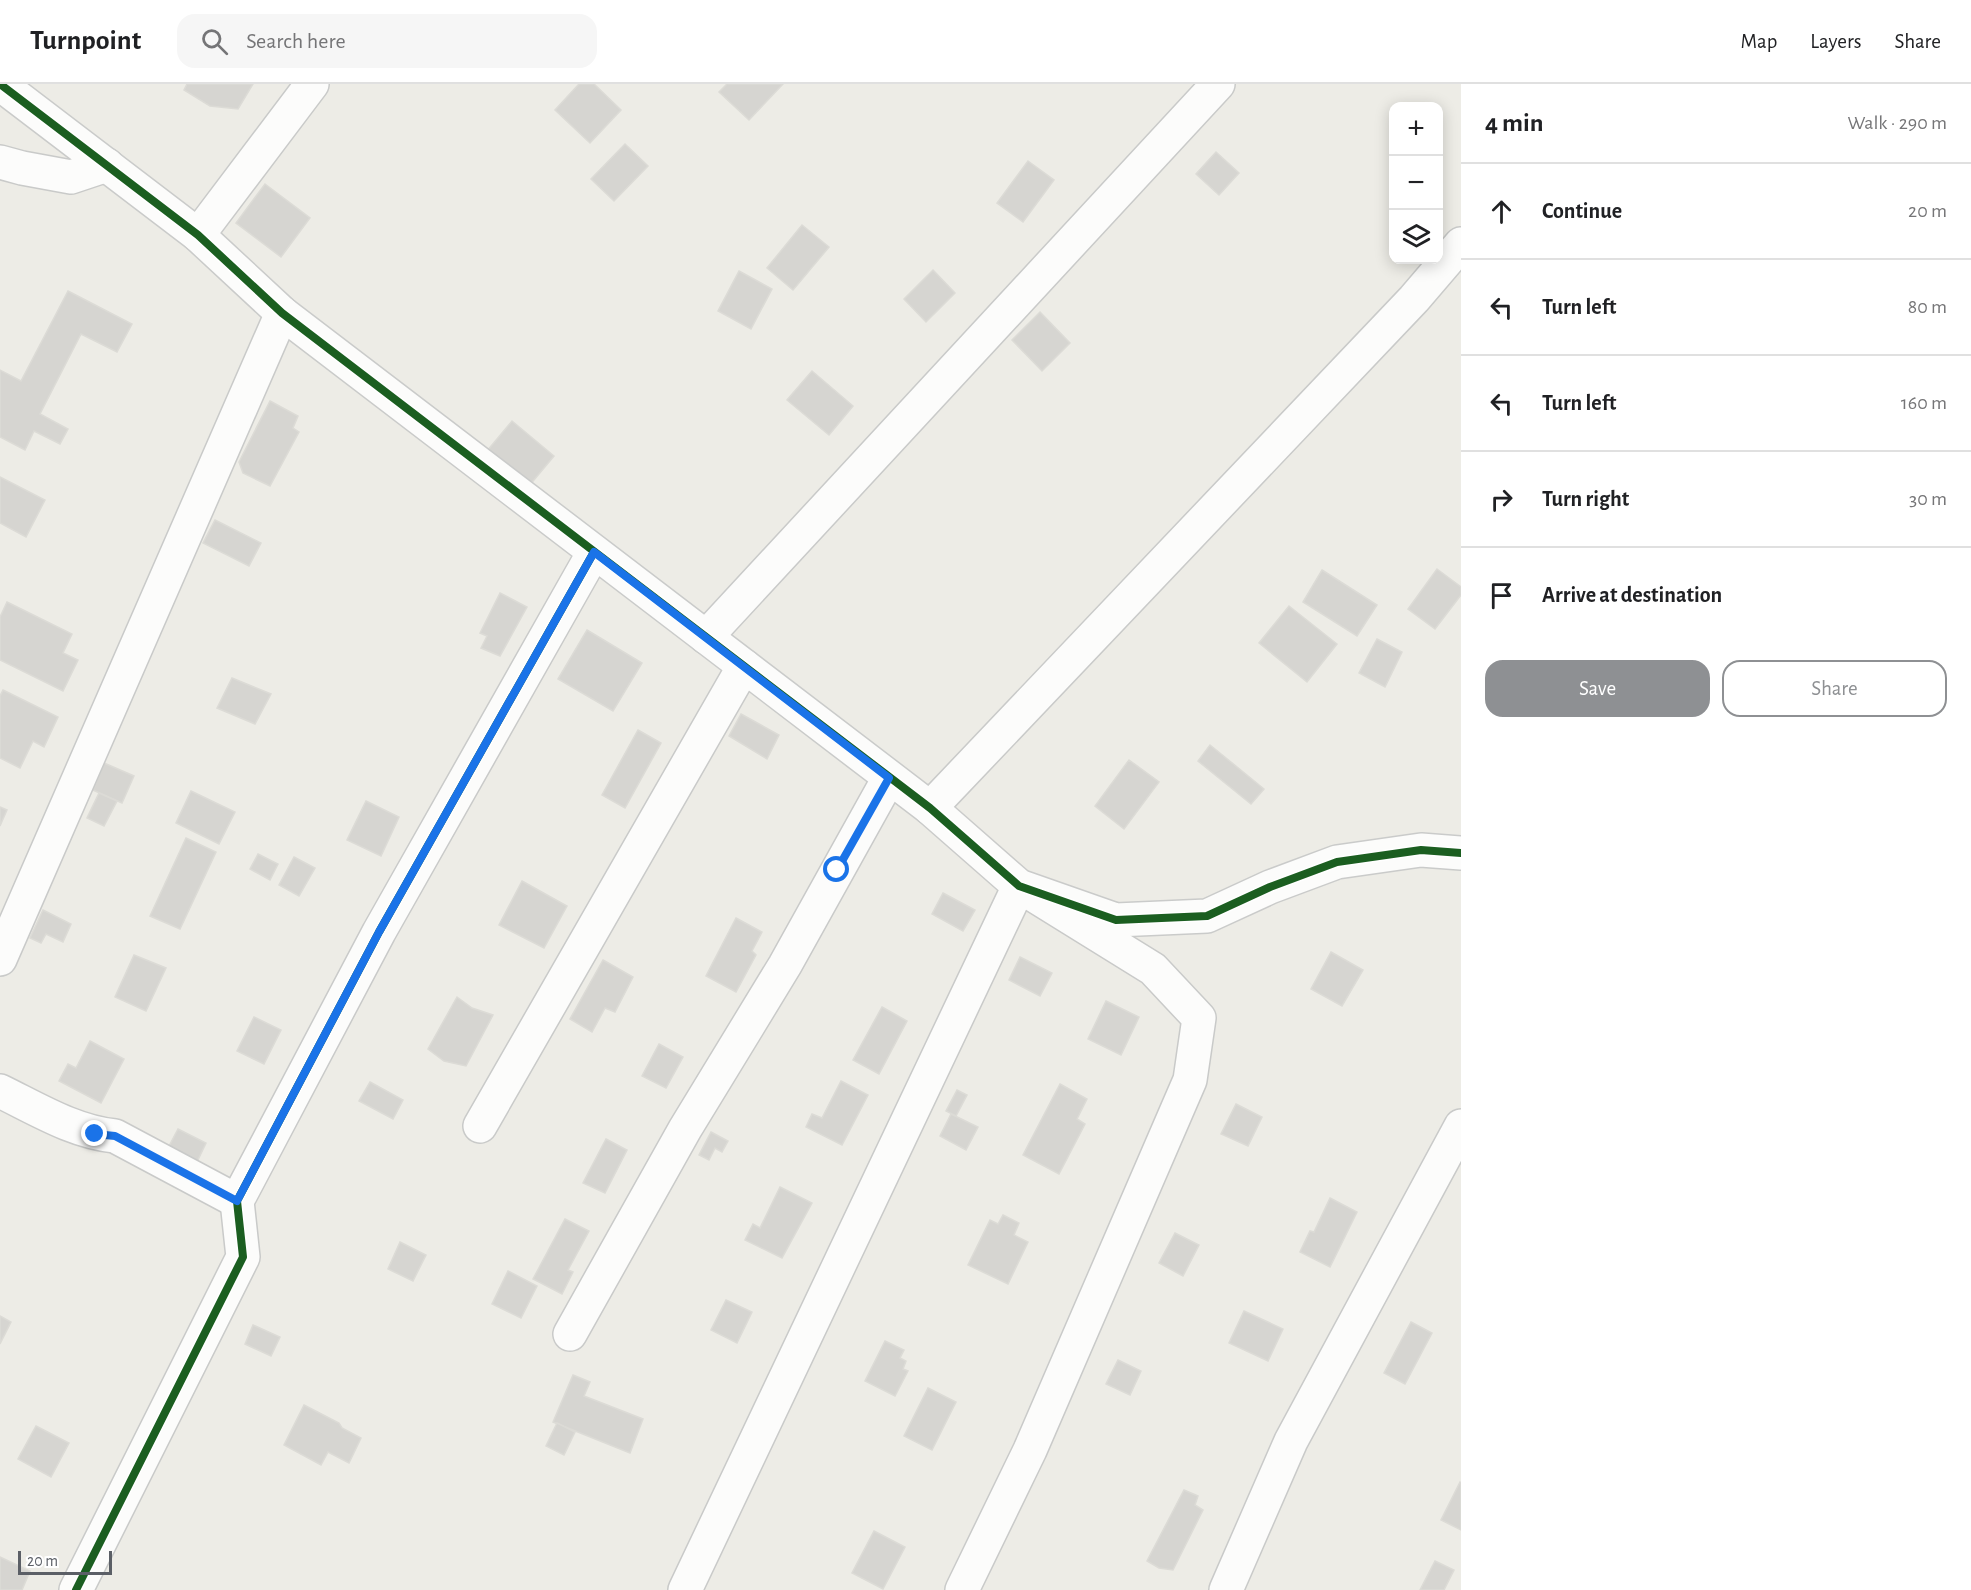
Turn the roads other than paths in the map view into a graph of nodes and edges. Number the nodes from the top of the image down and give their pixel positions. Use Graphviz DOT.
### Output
graph roads {
  1 [pos="0,84"];
  2 [pos="312,84"];
  3 [pos="1218,84"];
  4 [pos="0,162"];
  5 [pos="107,165"];
  6 [pos="198,235"];
  7 [pos="1461,244"];
  8 [pos="282,313"];
  9 [pos="594,552"];
  10 [pos="706,637"];
  11 [pos="744,666"];
  12 [pos="889,778"];
  13 [pos="930,808"];
  14 [pos="1461,853"];
  15 [pos="1019,886"];
  16 [pos="0,959"];
  17 [pos="0,1091"];
  18 [pos="480,1126"];
  19 [pos="1461,1126"];
  20 [pos="237,1201"];
  21 [pos="570,1334"];
  22 [pos="76,1590"];
  23 [pos="685,1590"];
  24 [pos="962,1590"];
  25 [pos="1226,1590"];
  1 -- 5 [label="street"];
  2 -- 6 [label="street"];
  3 -- 10 [label="street"];
  4 -- 5 [label="street"];
  5 -- 6 [label="street"];
  6 -- 8 [label="street"];
  7 -- 13 [label="street"];
  8 -- 9 [label="street"];
  8 -- 16 [label="street"];
  9 -- 10 [label="street"];
  9 -- 20 [label="street"];
  10 -- 11 [label="street"];
  11 -- 12 [label="street"];
  11 -- 18 [label="street"];
  12 -- 13 [label="street"];
  12 -- 21 [label="street"];
  13 -- 15 [label="street"];
  14 -- 15 [label="street"];
  15 -- 23 [label="street"];
  15 -- 24 [label="street"];
  17 -- 20 [label="street"];
  19 -- 25 [label="street"];
  20 -- 22 [label="street"];
}
